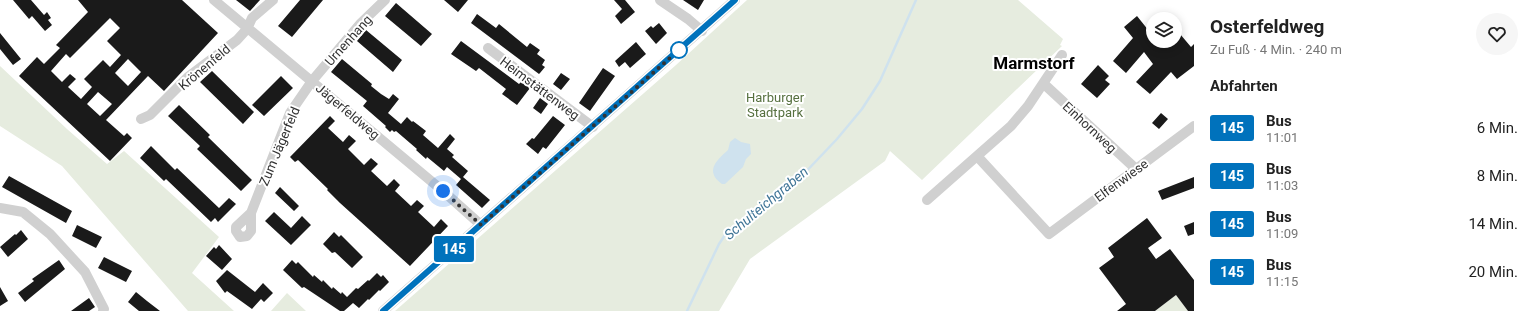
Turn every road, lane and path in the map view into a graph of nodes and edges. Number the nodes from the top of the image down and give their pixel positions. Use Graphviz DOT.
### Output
graph roads {
  1 [pos="214,0"];
  2 [pos="273,0"];
  3 [pos="385,0"];
  4 [pos="660,0"];
  5 [pos="736,0"];
  6 [pos="247,28"];
  7 [pos="702,31"];
  8 [pos="488,48"];
  9 [pos="1062,55"];
  10 [pos="312,81"];
  11 [pos="1044,84"];
  12 [pos="141,119"];
  13 [pos="593,127"];
  14 [pos="1191,129"];
  15 [pos="1194,140"];
  16 [pos="977,156"];
  17 [pos="1136,169"];
  18 [pos="927,200"];
  19 [pos="0,208"];
  20 [pos="251,213"];
  21 [pos="481,225"];
  22 [pos="104,311"];
  23 [pos="383,311"];
  1 -- 6 [label="street, Jägerfeldweg"];
  2 -- 6 [label="street, Krönenfeld"];
  3 -- 10 [label="street, Urnenhang"];
  4 -- 7 [label="street"];
  5 -- 7 [label="street"];
  6 -- 10 [label="street, Jägerfeldweg"];
  6 -- 12 [label="street, Krönenfeld"];
  7 -- 13 [label="street"];
  8 -- 13 [label="street, Heimstättenweg"];
  9 -- 11 [label="street"];
  10 -- 20 [label="street, Zum Jägerfeld"];
  10 -- 21 [label="street, Jägerfeldweg"];
  11 -- 16 [label="street"];
  11 -- 17 [label="street, Einhornweg"];
  13 -- 21 [label="street"];
  14 -- 15 [label="street"];
  14 -- 17 [label="street, Elfenwiese"];
  16 -- 17 [label="street, Elfenwiese"];
  16 -- 18 [label="street"];
  19 -- 22 [label="street"];
  21 -- 23 [label="street"];
}
